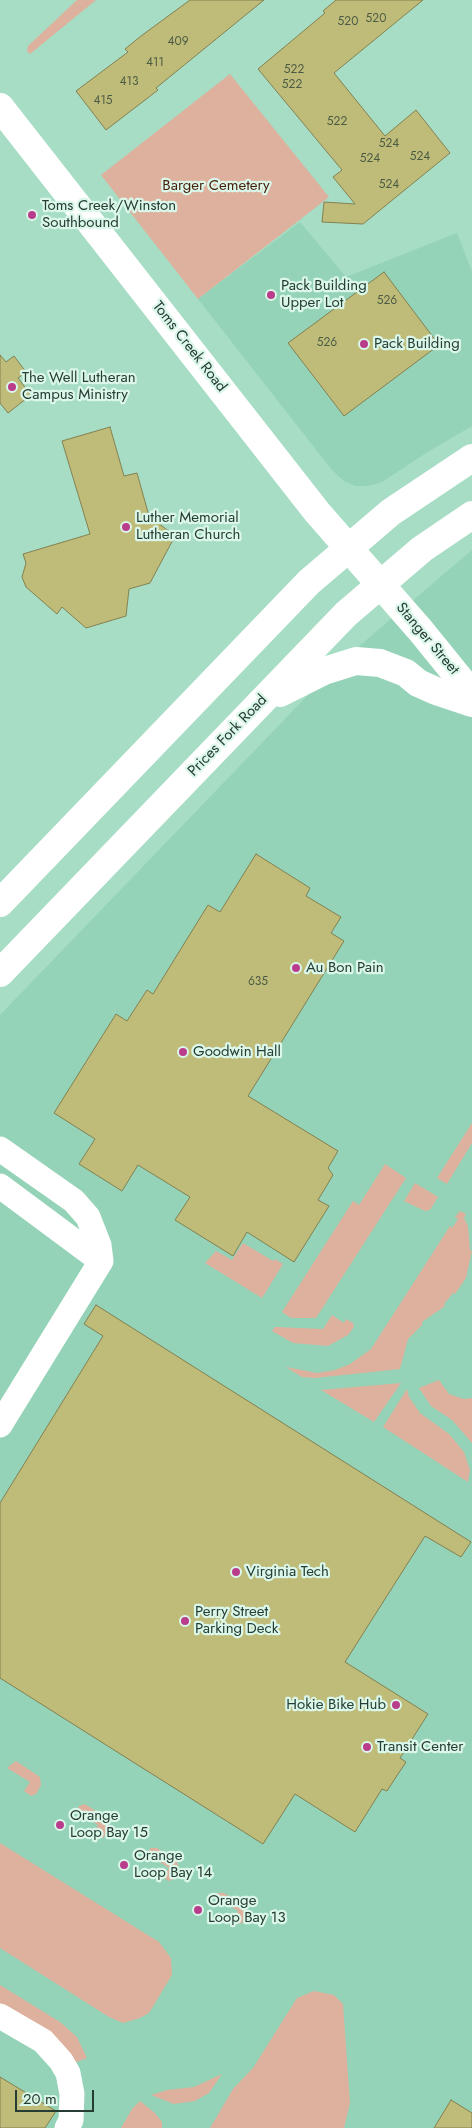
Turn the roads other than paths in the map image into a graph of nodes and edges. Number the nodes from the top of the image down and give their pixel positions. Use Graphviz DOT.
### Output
graph roads {
  1 [pos="0,107"];
  2 [pos="472,458"];
  3 [pos="472,515"];
  4 [pos="349,548"];
  5 [pos="381,584"];
  6 [pos="472,694"];
  7 [pos="472,704"];
  8 [pos="256,708"];
  9 [pos="0,903"];
  10 [pos="0,973"];
  11 [pos="0,1149"];
  12 [pos="0,1186"];
  13 [pos="102,1260"];
  14 [pos="0,1425"];
  15 [pos="0,2016"];
  16 [pos="67,2128"];
  1 -- 4 [label="main road, Toms Creek Road"];
  2 -- 4 [label="main road"];
  3 -- 5 [label="main road, Prices Fork Road"];
  4 -- 5 [label="main road, Toms Creek Road"];
  4 -- 9 [label="main road"];
  5 -- 6 [label="main road, Stanger Street"];
  5 -- 8 [label="main road, Prices Fork Road"];
  7 -- 8 [label="main road"];
  8 -- 10 [label="main road, Prices Fork Road"];
  11 -- 13 [label="street"];
  12 -- 13 [label="street"];
  13 -- 14 [label="street"];
  15 -- 16 [label="street"];
}
